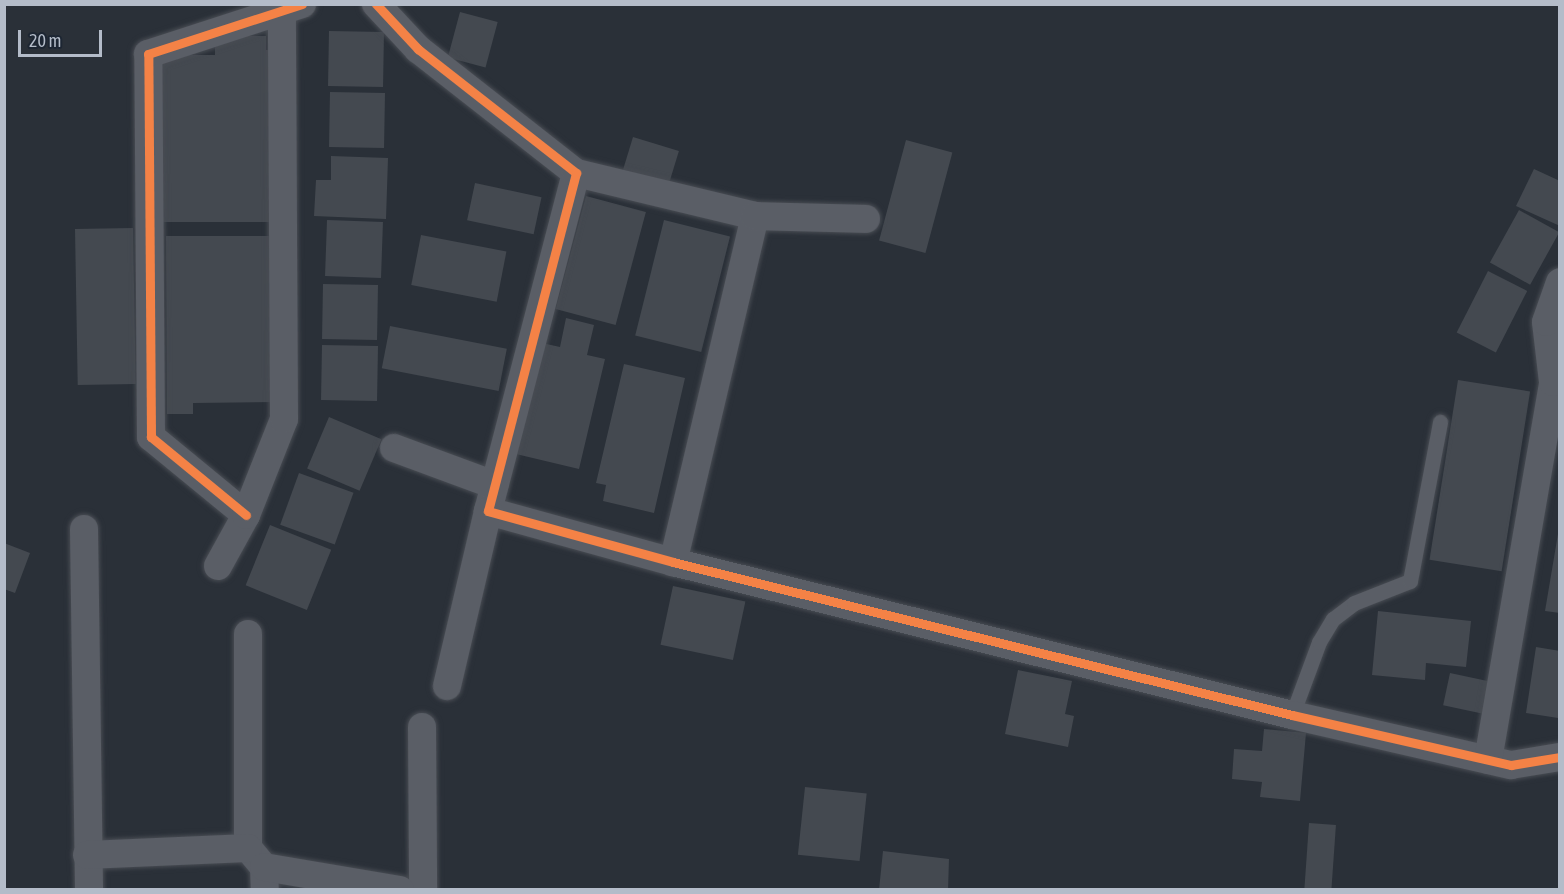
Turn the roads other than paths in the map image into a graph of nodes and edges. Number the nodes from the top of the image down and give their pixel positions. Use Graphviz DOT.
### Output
graph roads {
  1 [pos="376,4"];
  2 [pos="292,8"];
  3 [pos="576,172"];
  4 [pos="755,216"];
  5 [pos="866,219"];
  6 [pos="1560,282"];
  7 [pos="1440,422"];
  8 [pos="394,448"];
  9 [pos="491,498"];
  10 [pos="246,515"];
  11 [pos="84,529"];
  12 [pos="673,562"];
  13 [pos="218,566"];
  14 [pos="248,634"];
  15 [pos="447,686"];
  16 [pos="1292,715"];
  17 [pos="422,727"];
  18 [pos="1560,757"];
  19 [pos="1488,760"];
  20 [pos="87,855"];
  21 [pos="259,868"];
  22 [pos="89,890"];
  23 [pos="400,890"];
  24 [pos="423,890"];
  1 -- 3 [label="street"];
  2 -- 10 [label="street"];
  2 -- 10 [label="street"];
  3 -- 4 [label="street"];
  3 -- 9 [label="street"];
  4 -- 5 [label="street"];
  4 -- 12 [label="street"];
  6 -- 19 [label="street"];
  7 -- 16 [label="lane"];
  8 -- 9 [label="street"];
  9 -- 12 [label="street"];
  9 -- 15 [label="street"];
  10 -- 13 [label="street"];
  11 -- 20 [label="street"];
  12 -- 16 [label="street"];
  14 -- 21 [label="street"];
  16 -- 19 [label="street"];
  17 -- 24 [label="street"];
  18 -- 19 [label="street"];
  20 -- 21 [label="street"];
  20 -- 22 [label="street"];
  21 -- 23 [label="street"];
}
